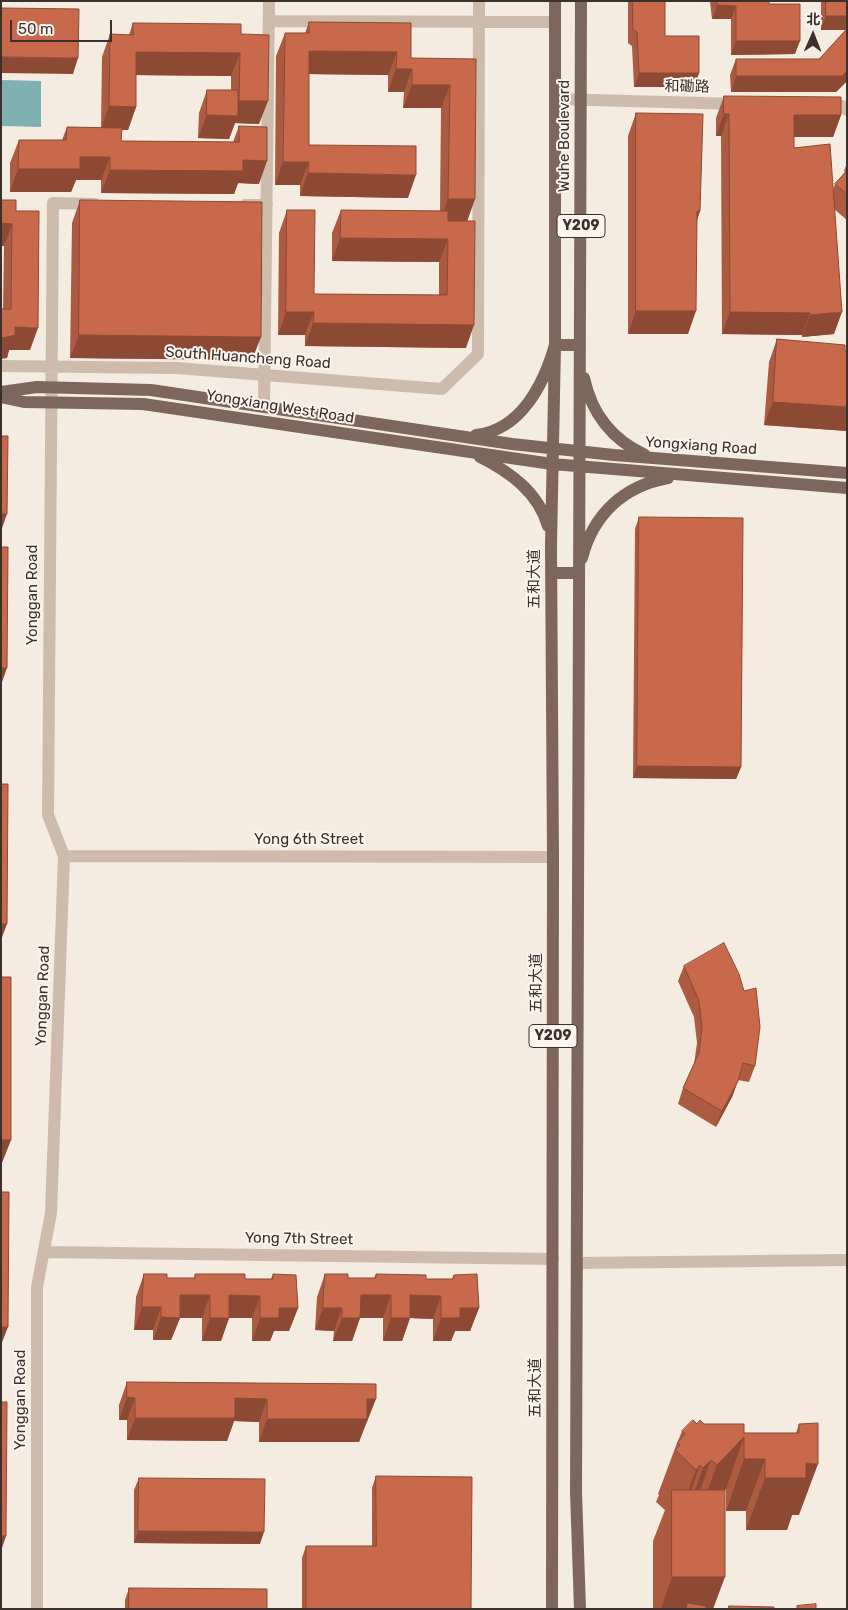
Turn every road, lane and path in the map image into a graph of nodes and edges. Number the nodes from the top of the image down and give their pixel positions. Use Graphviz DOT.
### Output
graph roads {
  1 [pos="269,1"];
  2 [pos="479,1"];
  3 [pos="555,1"];
  4 [pos="581,1"];
  5 [pos="269,21"];
  6 [pos="479,22"];
  7 [pos="555,22"];
  8 [pos="555,99"];
  9 [pos="582,101"];
  10 [pos="755,104"];
  11 [pos="813,106"];
  12 [pos="845,106"];
  13 [pos="111,204"];
  14 [pos="228,205"];
  15 [pos="267,205"];
  16 [pos="555,345"];
  17 [pos="580,345"];
  18 [pos="580,360"];
  19 [pos="1,366"];
  20 [pos="52,366"];
  21 [pos="265,375"];
  22 [pos="51,386"];
  23 [pos="1,392"];
  24 [pos="1,397"];
  25 [pos="51,402"];
  26 [pos="264,406"];
  27 [pos="463,436"];
  28 [pos="552,448"];
  29 [pos="579,451"];
  30 [pos="471,453"];
  31 [pos="659,459"];
  32 [pos="552,464"];
  33 [pos="579,466"];
  34 [pos="847,473"];
  35 [pos="683,476"];
  36 [pos="847,488"];
  37 [pos="551,545"];
  38 [pos="579,572"];
  39 [pos="551,573"];
  40 [pos="64,856"];
  41 [pos="554,857"];
  42 [pos="44,1252"];
  43 [pos="553,1259"];
  44 [pos="847,1260"];
  45 [pos="578,1263"];
  46 [pos="38,1609"];
  47 [pos="552,1609"];
  48 [pos="580,1609"];
  1 -- 5 [label="street"];
  2 -- 6 [label="street"];
  3 -- 7 [label="main road, Wuhe Boulevard / Y209"];
  4 -- 9 [label="main road, Wuhe Boulevard / Y209"];
  5 -- 6 [label="street"];
  5 -- 15 [label="street"];
  6 -- 7 [label="street"];
  6 -- 21 [label="street, South Huancheng Road"];
  7 -- 8 [label="main road, Wuhe Boulevard / Y209"];
  8 -- 9 [label="street, 和磡路"];
  8 -- 16 [label="main road, Wuhe Boulevard / Y209"];
  9 -- 10 [label="street, 和磡路"];
  9 -- 17 [label="main road, Wuhe Boulevard / Y209"];
  11 -- 12 [label="street"];
  13 -- 20 [label="street, Yonggan Road"];
  14 -- 15 [label="street"];
  15 -- 21 [label="street"];
  16 -- 17 [label="main road"];
  16 -- 27 [label="main road"];
  16 -- 28 [label="main road, Wuhe Boulevard / Y209"];
  17 -- 18 [label="main road, Wuhe Boulevard / Y209"];
  18 -- 29 [label="main road, Wuhe Boulevard / Y209"];
  18 -- 31 [label="main road"];
  19 -- 20 [label="street, South Huancheng Road"];
  20 -- 21 [label="street, South Huancheng Road"];
  20 -- 22 [label="street, Yonggan Road"];
  21 -- 26 [label="street"];
  22 -- 23 [label="main road, Yongxiang West Road"];
  22 -- 25 [label="street, Yonggan Road"];
  22 -- 26 [label="main road, Yongxiang West Road"];
  24 -- 25 [label="main road, Yongxiang West Road"];
  25 -- 30 [label="main road, Yongxiang West Road"];
  25 -- 40 [label="street, Yonggan Road"];
  26 -- 27 [label="main road, Yongxiang West Road"];
  27 -- 28 [label="main road, Yongxiang West Road"];
  28 -- 29 [label="main road, Yongxiang Road"];
  28 -- 32 [label="main road, 五和大道 / Y209"];
  29 -- 31 [label="main road, Yongxiang Road"];
  29 -- 33 [label="main road, Y209"];
  30 -- 32 [label="main road, Yongxiang West Road"];
  30 -- 37 [label="main road"];
  31 -- 34 [label="main road, Yongxiang Road"];
  32 -- 33 [label="main road, Yongxiang Road"];
  32 -- 37 [label="main road, 五和大道 / Y209"];
  33 -- 35 [label="main road, Yongxiang Road"];
  33 -- 38 [label="main road, Y209"];
  35 -- 36 [label="main road, Yongxiang Road"];
  35 -- 38 [label="main road"];
  37 -- 39 [label="main road, 五和大道 / Y209"];
  38 -- 39 [label="main road"];
  38 -- 45 [label="main road, Y209"];
  39 -- 41 [label="main road, 五和大道 / Y209"];
  40 -- 41 [label="street, Yong 6th Street"];
  40 -- 42 [label="street, Yonggan Road"];
  41 -- 43 [label="main road, 五和大道 / Y209"];
  42 -- 43 [label="street, Yong 7th Street"];
  42 -- 46 [label="street, Yonggan Road"];
  43 -- 47 [label="main road, 五和大道 / Y209"];
  44 -- 45 [label="street"];
  45 -- 48 [label="main road, Y209"];
}
